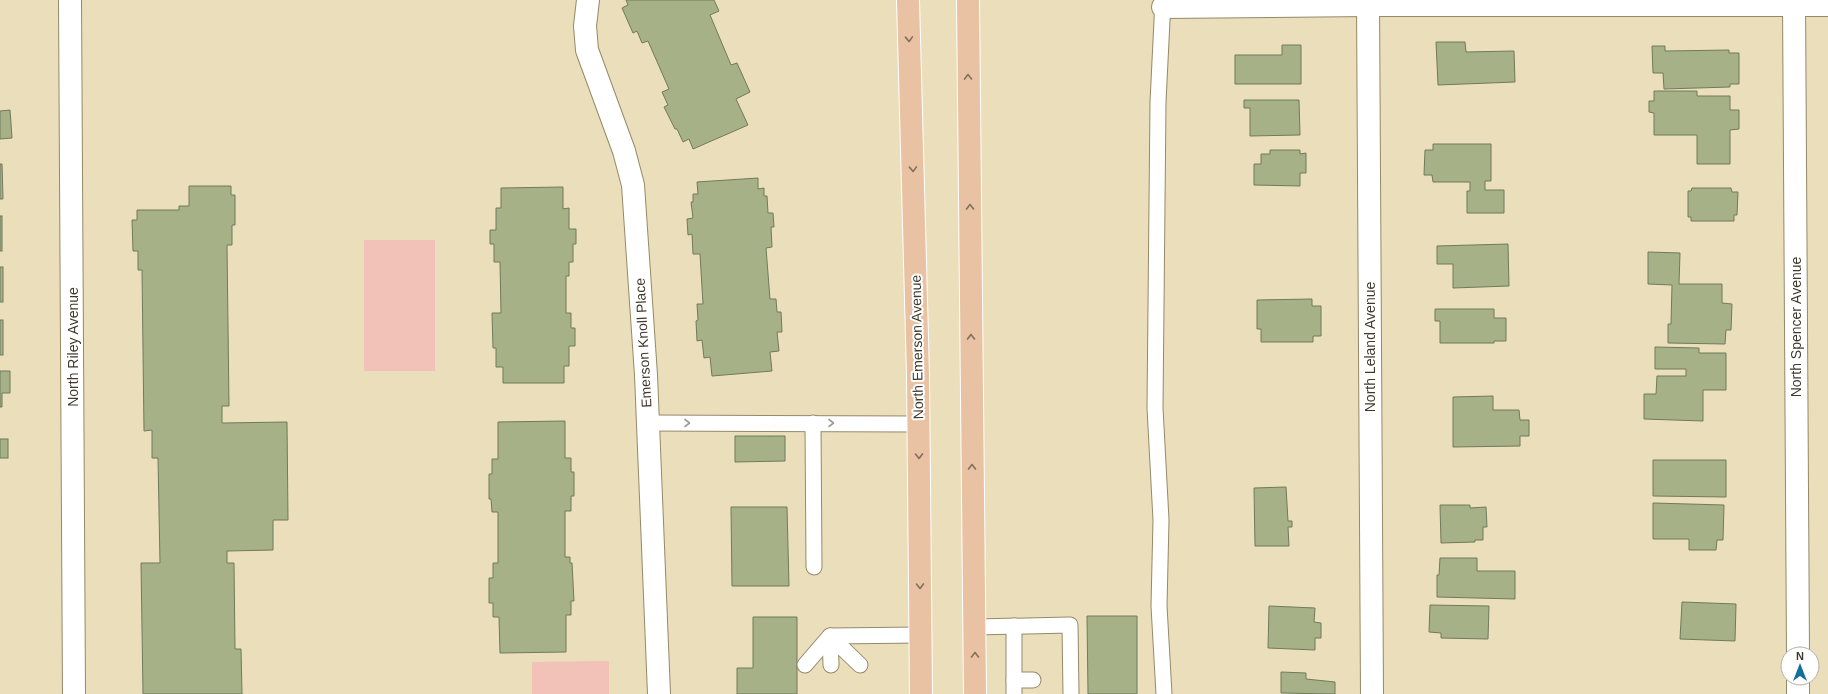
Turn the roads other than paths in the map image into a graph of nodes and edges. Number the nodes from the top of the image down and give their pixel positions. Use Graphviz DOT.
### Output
graph roads {
  1 [pos="70,0"];
  2 [pos="588,0"];
  3 [pos="908,0"];
  4 [pos="968,0"];
  5 [pos="1368,2"];
  6 [pos="1794,3"];
  7 [pos="1163,4"];
  8 [pos="1828,5"];
  9 [pos="648,423"];
  10 [pos="813,423"];
  11 [pos="918,424"];
  12 [pos="814,567"];
  13 [pos="1014,626"];
  14 [pos="976,627"];
  15 [pos="921,635"];
  16 [pos="830,636"];
  17 [pos="1798,646"];
  18 [pos="805,665"];
  19 [pos="831,665"];
  20 [pos="860,665"];
  21 [pos="1033,680"];
  22 [pos="1014,687"];
  23 [pos="74,694"];
  24 [pos="658,694"];
  25 [pos="921,694"];
  26 [pos="975,694"];
  27 [pos="1071,694"];
  28 [pos="1164,694"];
  29 [pos="1372,694"];
  1 -- 23 [label="street, North Riley Avenue"];
  2 -- 9 [label="street, Emerson Knoll Place"];
  3 -- 11 [label="main road, North Emerson Avenue, one-way"];
  14 -- 4 [label="main road, one-way"];
  5 -- 6 [label="street"];
  5 -- 7 [label="street"];
  5 -- 29 [label="street, North Leland Avenue"];
  6 -- 8 [label="street"];
  6 -- 17 [label="street, North Spencer Avenue"];
  7 -- 28 [label="lane"];
  9 -- 10 [label="lane, one-way"];
  9 -- 24 [label="street, Emerson Knoll Place"];
  10 -- 11 [label="lane, one-way"];
  10 -- 12 [label="lane"];
  11 -- 15 [label="main road, North Emerson Avenue, one-way"];
  13 -- 14 [label="lane"];
  13 -- 22 [label="lane"];
  13 -- 27 [label="lane"];
  26 -- 14 [label="main road, one-way"];
  15 -- 16 [label="lane"];
  15 -- 25 [label="main road, North Emerson Avenue"];
  16 -- 18 [label="lane"];
  16 -- 19 [label="lane"];
  16 -- 20 [label="lane"];
  21 -- 22 [label="lane"];
}
